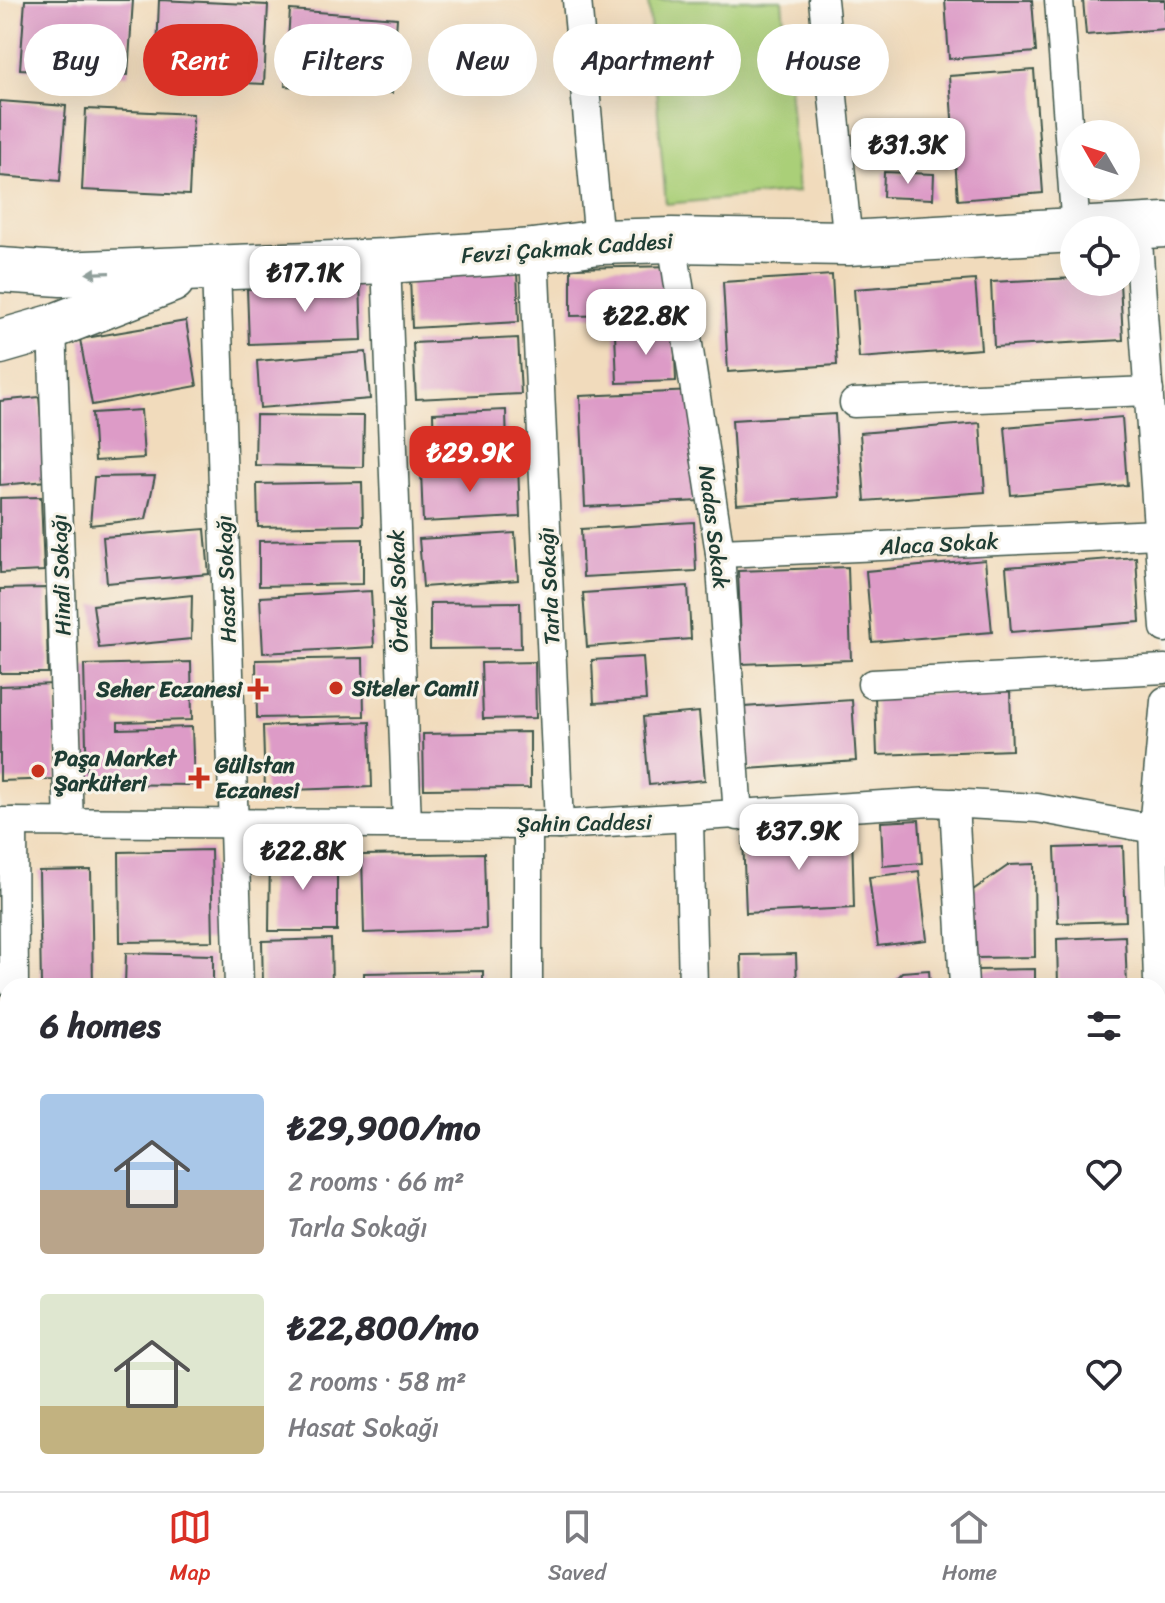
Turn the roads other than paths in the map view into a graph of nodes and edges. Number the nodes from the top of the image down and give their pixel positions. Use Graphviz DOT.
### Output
graph roads {
  1 [pos="577,0"];
  2 [pos="823,0"];
  3 [pos="1059,0"];
  4 [pos="1074,216"];
  5 [pos="1151,226"];
  6 [pos="1060,231"];
  7 [pos="672,240"];
  8 [pos="599,242"];
  9 [pos="848,243"];
  10 [pos="534,251"];
  11 [pos="386,261"];
  12 [pos="210,268"];
  13 [pos="0,270"];
  14 [pos="52,327"];
  15 [pos="0,342"];
  16 [pos="1149,391"];
  17 [pos="854,403"];
  18 [pos="1159,534"];
  19 [pos="720,553"];
  20 [pos="1165,628"];
  21 [pos="1165,669"];
  22 [pos="872,684"];
  23 [pos="1165,701"];
  24 [pos="954,803"];
  25 [pos="738,816"];
  26 [pos="689,820"];
  27 [pos="7,822"];
  28 [pos="69,823"];
  29 [pos="234,823"];
  30 [pos="407,824"];
  31 [pos="528,825"];
  32 [pos="559,825"];
  33 [pos="1159,830"];
  34 [pos="14,978"];
  35 [pos="239,978"];
  36 [pos="528,978"];
  37 [pos="693,978"];
  38 [pos="964,978"];
  39 [pos="1161,978"];
  1 -- 8 [label="street"];
  2 -- 9 [label="street"];
  3 -- 4 [label="street"];
  5 -- 16 [label="street"];
  6 -- 9 [label="main road, Fevzi Çakmak Caddesi"];
  7 -- 8 [label="main road, Fevzi Çakmak Caddesi"];
  7 -- 9 [label="main road, Fevzi Çakmak Caddesi"];
  7 -- 19 [label="street, Nadas Sokak"];
  8 -- 10 [label="main road, Fevzi Çakmak Caddesi"];
  10 -- 11 [label="main road, Fevzi Çakmak Caddesi"];
  10 -- 32 [label="street, Tarla Sokağı"];
  11 -- 12 [label="main road, Fevzi Çakmak Caddesi"];
  11 -- 30 [label="street, Ördek Sokak"];
  12 -- 13 [label="main road, Fevzi Çakmak Caddesi, one-way"];
  12 -- 14 [label="main road, Fevzi Çakmak Caddesi"];
  12 -- 29 [label="street, Hasat Sokağı"];
  14 -- 15 [label="main road, Fevzi Çakmak Caddesi"];
  14 -- 28 [label="street, Hindi Sokağı"];
  16 -- 17 [label="street"];
  16 -- 18 [label="street"];
  18 -- 19 [label="street, Alaca Sokak"];
  18 -- 20 [label="street"];
  19 -- 25 [label="street, Nadas Sokak"];
  21 -- 22 [label="street"];
  23 -- 33 [label="street"];
  24 -- 25 [label="street, Şahin Caddesi"];
  24 -- 33 [label="street, Şahin Caddesi"];
  24 -- 38 [label="street"];
  25 -- 26 [label="street, Şahin Caddesi"];
  26 -- 32 [label="street, Şahin Caddesi"];
  26 -- 37 [label="street"];
  27 -- 28 [label="street, Şahin Caddesi"];
  27 -- 34 [label="street"];
  28 -- 29 [label="street, Şahin Caddesi"];
  29 -- 30 [label="street, Şahin Caddesi"];
  29 -- 35 [label="street, Hasat Sokağı"];
  30 -- 31 [label="street, Şahin Caddesi"];
  31 -- 32 [label="street, Şahin Caddesi"];
  31 -- 36 [label="street"];
  33 -- 39 [label="street"];
}
